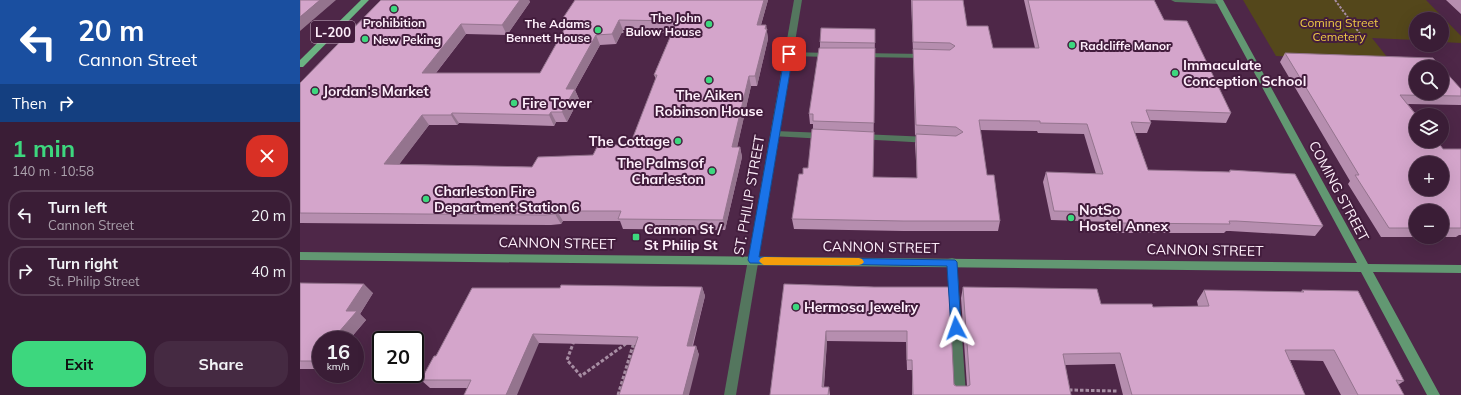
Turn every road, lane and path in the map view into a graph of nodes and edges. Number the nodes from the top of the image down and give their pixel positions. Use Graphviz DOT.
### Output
graph roads {
  1 [pos="365,0"];
  2 [pos="798,0"];
  3 [pos="1175,0"];
  4 [pos="1335,0"];
  5 [pos="1219,1"];
  6 [pos="621,32"];
  7 [pos="676,32"];
  8 [pos="1363,38"];
  9 [pos="789,54"];
  10 [pos="840,55"];
  11 [pos="854,55"];
  12 [pos="935,56"];
  13 [pos="300,65"];
  14 [pos="775,134"];
  15 [pos="838,136"];
  16 [pos="852,137"];
  17 [pos="937,140"];
  18 [pos="300,256"];
  19 [pos="753,260"];
  20 [pos="952,262"];
  21 [pos="1364,268"];
  22 [pos="1461,269"];
  23 [pos="576,337"];
  24 [pos="1069,390"];
  25 [pos="1092,390"];
  26 [pos="1117,391"];
  27 [pos="618,395"];
  28 [pos="730,395"];
  29 [pos="960,395"];
  30 [pos="1093,395"];
  31 [pos="1434,395"];
  1 -- 13 [label="main road, L-200"];
  2 -- 9 [label="street, ST. PHILIP STREET"];
  3 -- 5 [label="street"];
  4 -- 8 [label="path"];
  5 -- 21 [label="main road, COMING STREET"];
  6 -- 7 [label="path"];
  9 -- 10 [label="street"];
  9 -- 14 [label="street, ST. PHILIP STREET"];
  11 -- 12 [label="street"];
  14 -- 15 [label="street"];
  14 -- 19 [label="street, ST. PHILIP STREET"];
  16 -- 17 [label="street"];
  18 -- 19 [label="main road, CANNON STREET"];
  19 -- 20 [label="main road, CANNON STREET"];
  19 -- 28 [label="street, ST. PHILIP STREET"];
  20 -- 21 [label="main road, CANNON STREET"];
  20 -- 29 [label="street"];
  21 -- 22 [label="main road, CANNON STREET"];
  21 -- 31 [label="main road, COMING STREET"];
  23 -- 27 [label="path"];
  24 -- 25 [label="path"];
  25 -- 26 [label="path"];
  25 -- 30 [label="path"];
}
